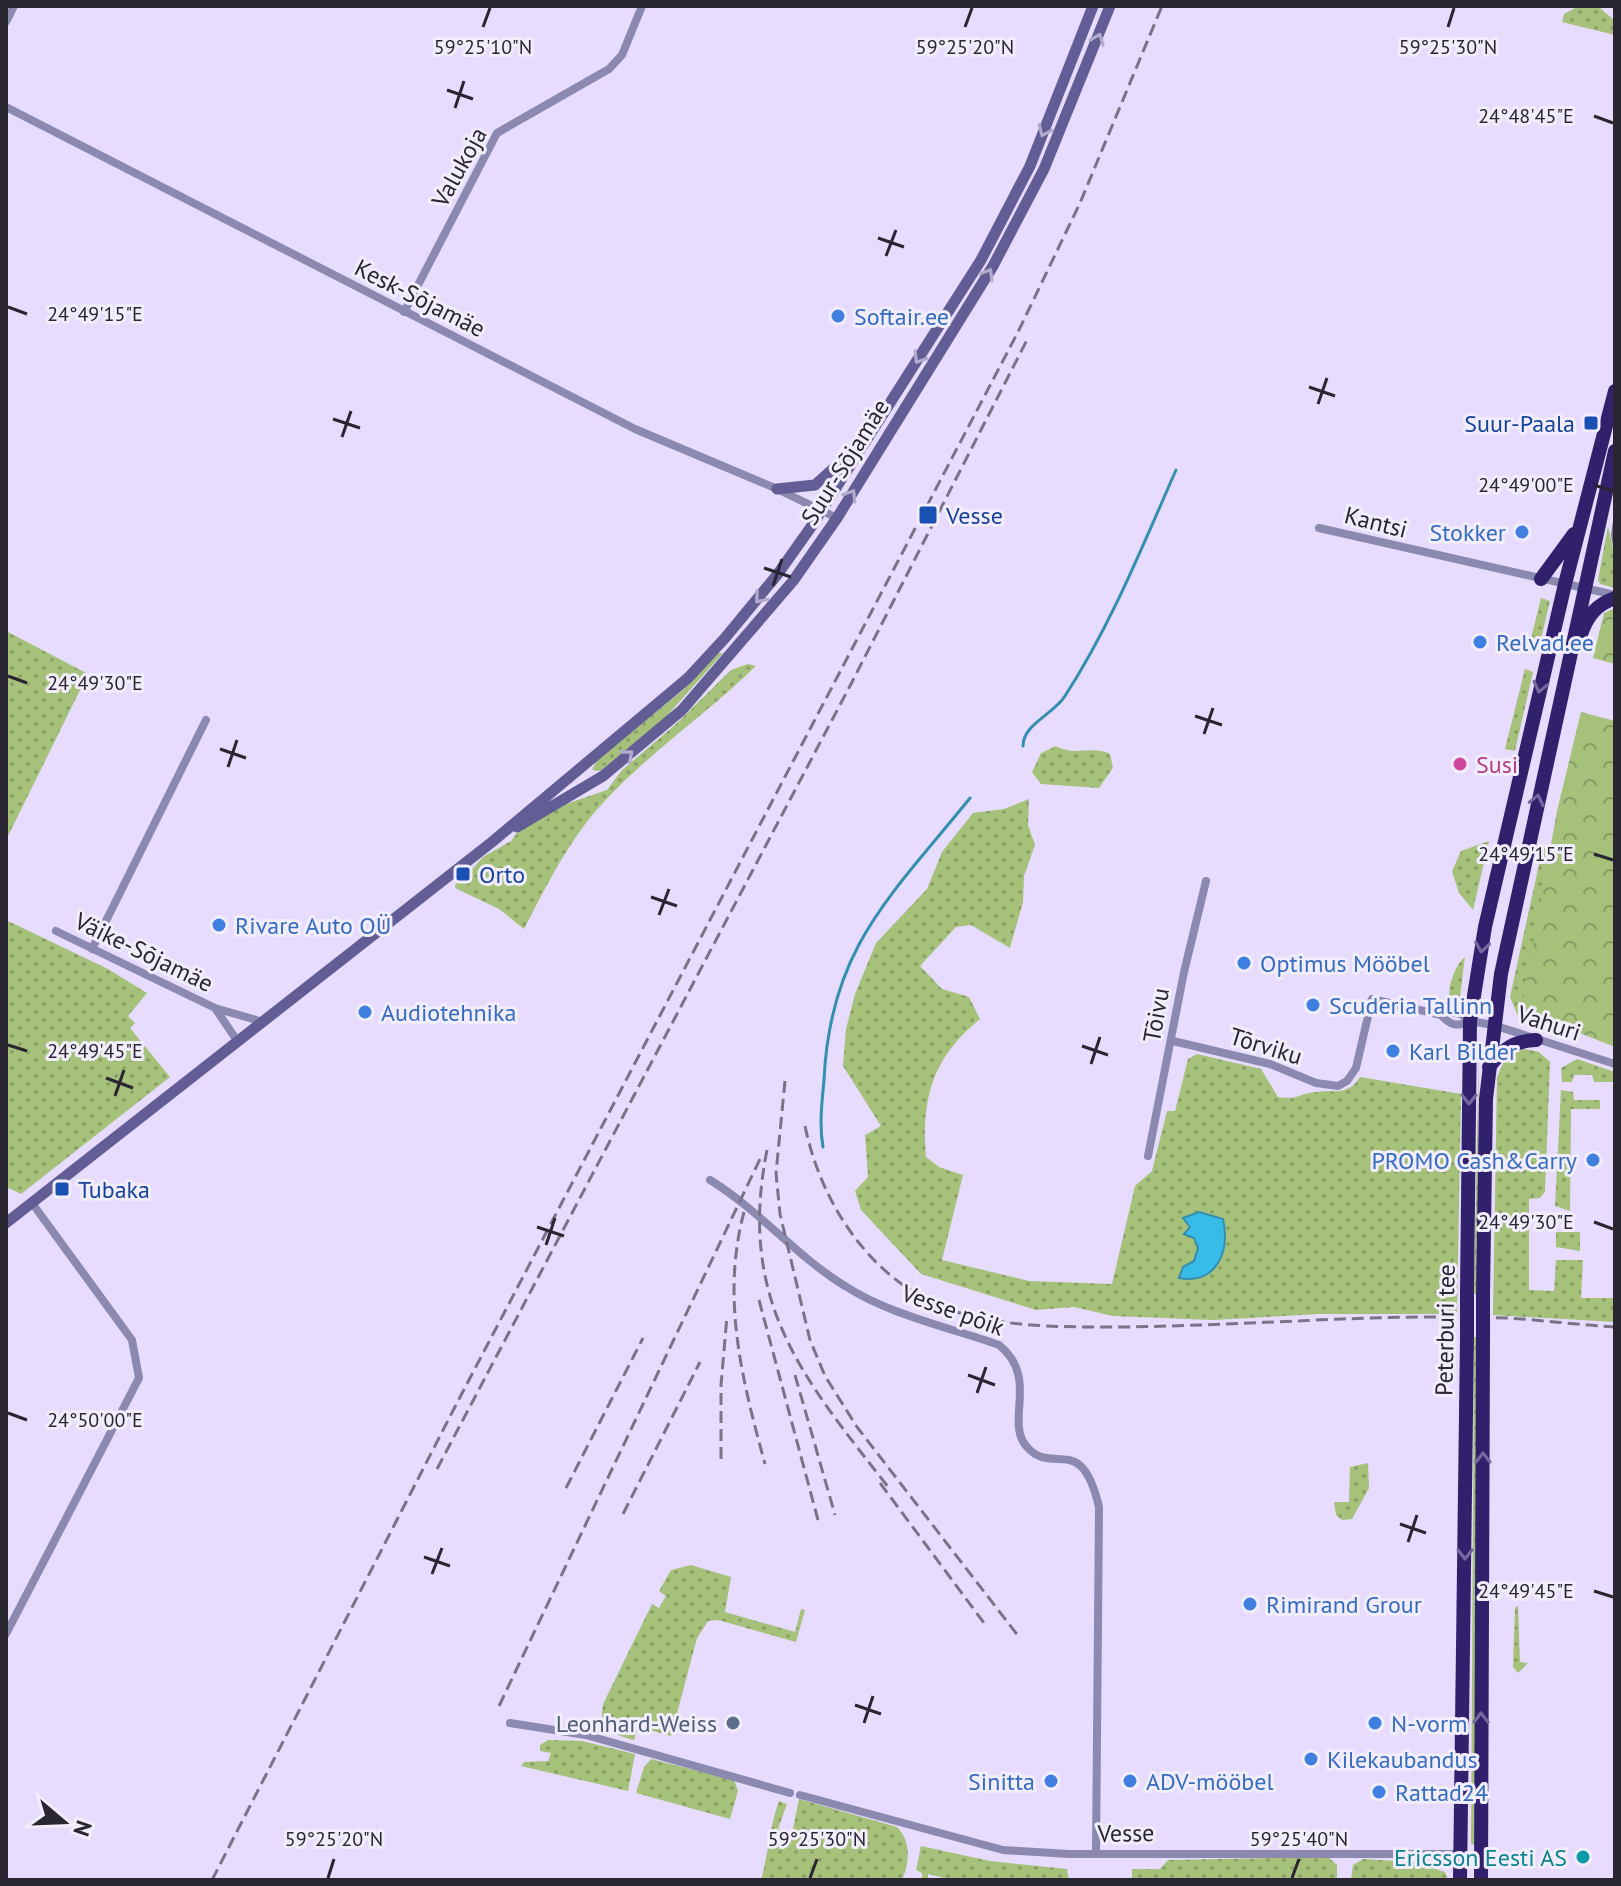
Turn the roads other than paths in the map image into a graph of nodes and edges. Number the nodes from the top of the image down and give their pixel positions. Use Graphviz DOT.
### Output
graph roads {
  1 [pos="14,6"];
  2 [pos="642,6"];
  3 [pos="1093,6"];
  4 [pos="1110,6"];
  5 [pos="6,22"];
  6 [pos="6,107"];
  7 [pos="404,312"];
  8 [pos="1615,391"];
  9 [pos="867,439"];
  10 [pos="1615,451"];
  11 [pos="777,489"];
  12 [pos="822,511"];
  13 [pos="1584,516"];
  14 [pos="837,518"];
  15 [pos="1319,528"];
  16 [pos="1541,579"];
  17 [pos="1565,584"];
  18 [pos="1584,588"];
  19 [pos="1615,597"];
  20 [pos="1564,679"];
  21 [pos="206,720"];
  22 [pos="577,770"];
  23 [pos="589,785"];
  24 [pos="492,842"];
  25 [pos="1206,881"];
  26 [pos="56,931"];
  27 [pos="92,949"];
  28 [pos="215,1008"];
  29 [pos="1470,1021"];
  30 [pos="264,1022"];
  31 [pos="1493,1025"];
  32 [pos="1536,1040"];
  33 [pos="1173,1041"];
  34 [pos="238,1042"];
  35 [pos="1615,1064"];
  36 [pos="1489,1067"];
  37 [pos="1347,1081"];
  38 [pos="1148,1156"];
  39 [pos="710,1180"];
  40 [pos="32,1203"];
  41 [pos="6,1223"];
  42 [pos="6,1634"];
  43 [pos="510,1723"];
  44 [pos="1096,1853"];
  45 [pos="1461,1854"];
  46 [pos="1481,1877"];
  47 [pos="1460,1880"];
  1 -- 5 [label="street"];
  2 -- 7 [label="street, Valukoja"];
  3 -- 9 [label="main road, Suur-Sõjamäe, one-way"];
  14 -- 4 [label="main road, Suur-Sõjamäe, one-way"];
  6 -- 7 [label="street, Kesk-Sõjamäe"];
  7 -- 11 [label="street, Kesk-Sõjamäe"];
  8 -- 13 [label="highway, Peterburi tee"];
  9 -- 11 [label="main road"];
  9 -- 12 [label="main road, Suur-Sõjamäe"];
  10 -- 18 [label="highway, Peterburi tee"];
  11 -- 12 [label="street, Kesk-Sõjamäe"];
  12 -- 14 [label="street, Kesk-Sõjamäe"];
  12 -- 22 [label="main road, Suur-Sõjamäe, one-way"];
  13 -- 16 [label="highway"];
  13 -- 17 [label="highway, Peterburi tee"];
  23 -- 14 [label="main road, Suur-Sõjamäe, one-way"];
  15 -- 16 [label="street, Kantsi"];
  16 -- 17 [label="street, Kantsi"];
  17 -- 18 [label="street, Kantsi"];
  17 -- 29 [label="highway, Peterburi tee, one-way"];
  18 -- 19 [label="street, Kantsi"];
  18 -- 20 [label="highway, Peterburi tee"];
  19 -- 20 [label="highway"];
  31 -- 20 [label="highway, Peterburi tee, one-way"];
  21 -- 27 [label="street"];
  22 -- 23 [label="main road"];
  22 -- 24 [label="main road, Suur-Sõjamäe"];
  23 -- 24 [label="main road, Suur-Sõjamäe"];
  24 -- 30 [label="main road, Suur-Sõjamäe"];
  25 -- 33 [label="street, Tõivu"];
  26 -- 27 [label="street, Väike-Sõjamäe"];
  27 -- 28 [label="street, Väike-Sõjamäe"];
  28 -- 30 [label="street, Väike-Sõjamäe"];
  28 -- 34 [label="street, Väike-Sõjamäe"];
  29 -- 31 [label="street, Vahuri"];
  29 -- 37 [label="street, Vahuri"];
  29 -- 45 [label="highway, Peterburi tee, one-way, bridge"];
  30 -- 34 [label="main road, Suur-Sõjamäe"];
  31 -- 32 [label="street, Vahuri"];
  31 -- 36 [label="highway, Peterburi tee"];
  32 -- 35 [label="street, Vahuri"];
  32 -- 36 [label="highway"];
  33 -- 37 [label="street, Tõrviku"];
  33 -- 38 [label="street, Tõivu"];
  34 -- 40 [label="main road, Suur-Sõjamäe"];
  46 -- 36 [label="highway, Peterburi tee, one-way, bridge"];
  39 -- 44 [label="street, Vesse põik"];
  40 -- 41 [label="main road, Suur-Sõjamäe"];
  40 -- 42 [label="street"];
  43 -- 44 [label="street, Vesse"];
  44 -- 45 [label="street, Vesse"];
  45 -- 46 [label="street, Peterburi tee"];
  45 -- 47 [label="highway, Peterburi tee"];
}
